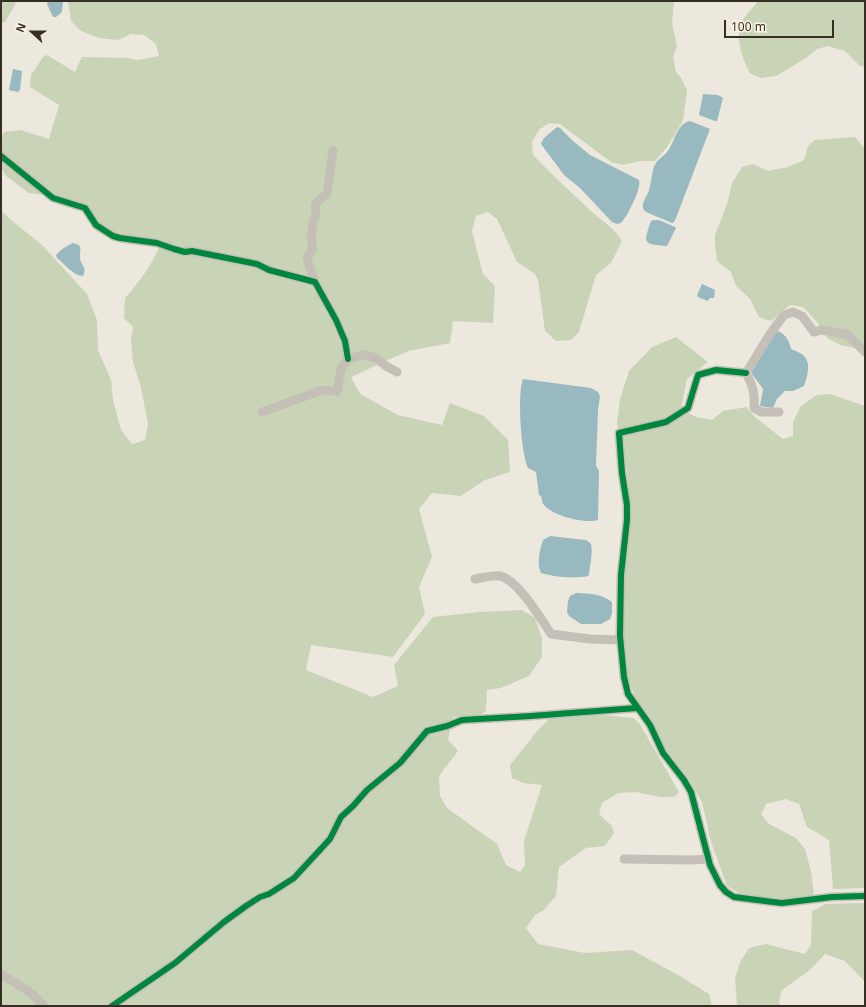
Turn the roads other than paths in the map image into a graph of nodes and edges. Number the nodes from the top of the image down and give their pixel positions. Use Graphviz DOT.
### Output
graph roads {
  1 [pos="333,150"];
  2 [pos="1,156"];
  3 [pos="315,282"];
  4 [pos="865,352"];
  5 [pos="348,359"];
  6 [pos="397,372"];
  7 [pos="746,373"];
  8 [pos="262,412"];
  9 [pos="779,412"];
  10 [pos="476,579"];
  11 [pos="620,640"];
  12 [pos="637,708"];
  13 [pos="624,859"];
  14 [pos="709,859"];
  15 [pos="865,896"];
  16 [pos="1,974"];
  17 [pos="44,1006"];
  18 [pos="112,1006"];
  1 -- 3 [label="street"];
  2 -- 3 [label="street"];
  3 -- 5 [label="street"];
  4 -- 7 [label="street"];
  5 -- 6 [label="street"];
  5 -- 8 [label="street"];
  7 -- 9 [label="street"];
  7 -- 11 [label="street"];
  10 -- 11 [label="street"];
  11 -- 12 [label="street"];
  12 -- 14 [label="street"];
  12 -- 18 [label="street"];
  13 -- 14 [label="street"];
  14 -- 15 [label="street"];
  16 -- 17 [label="street"];
}
